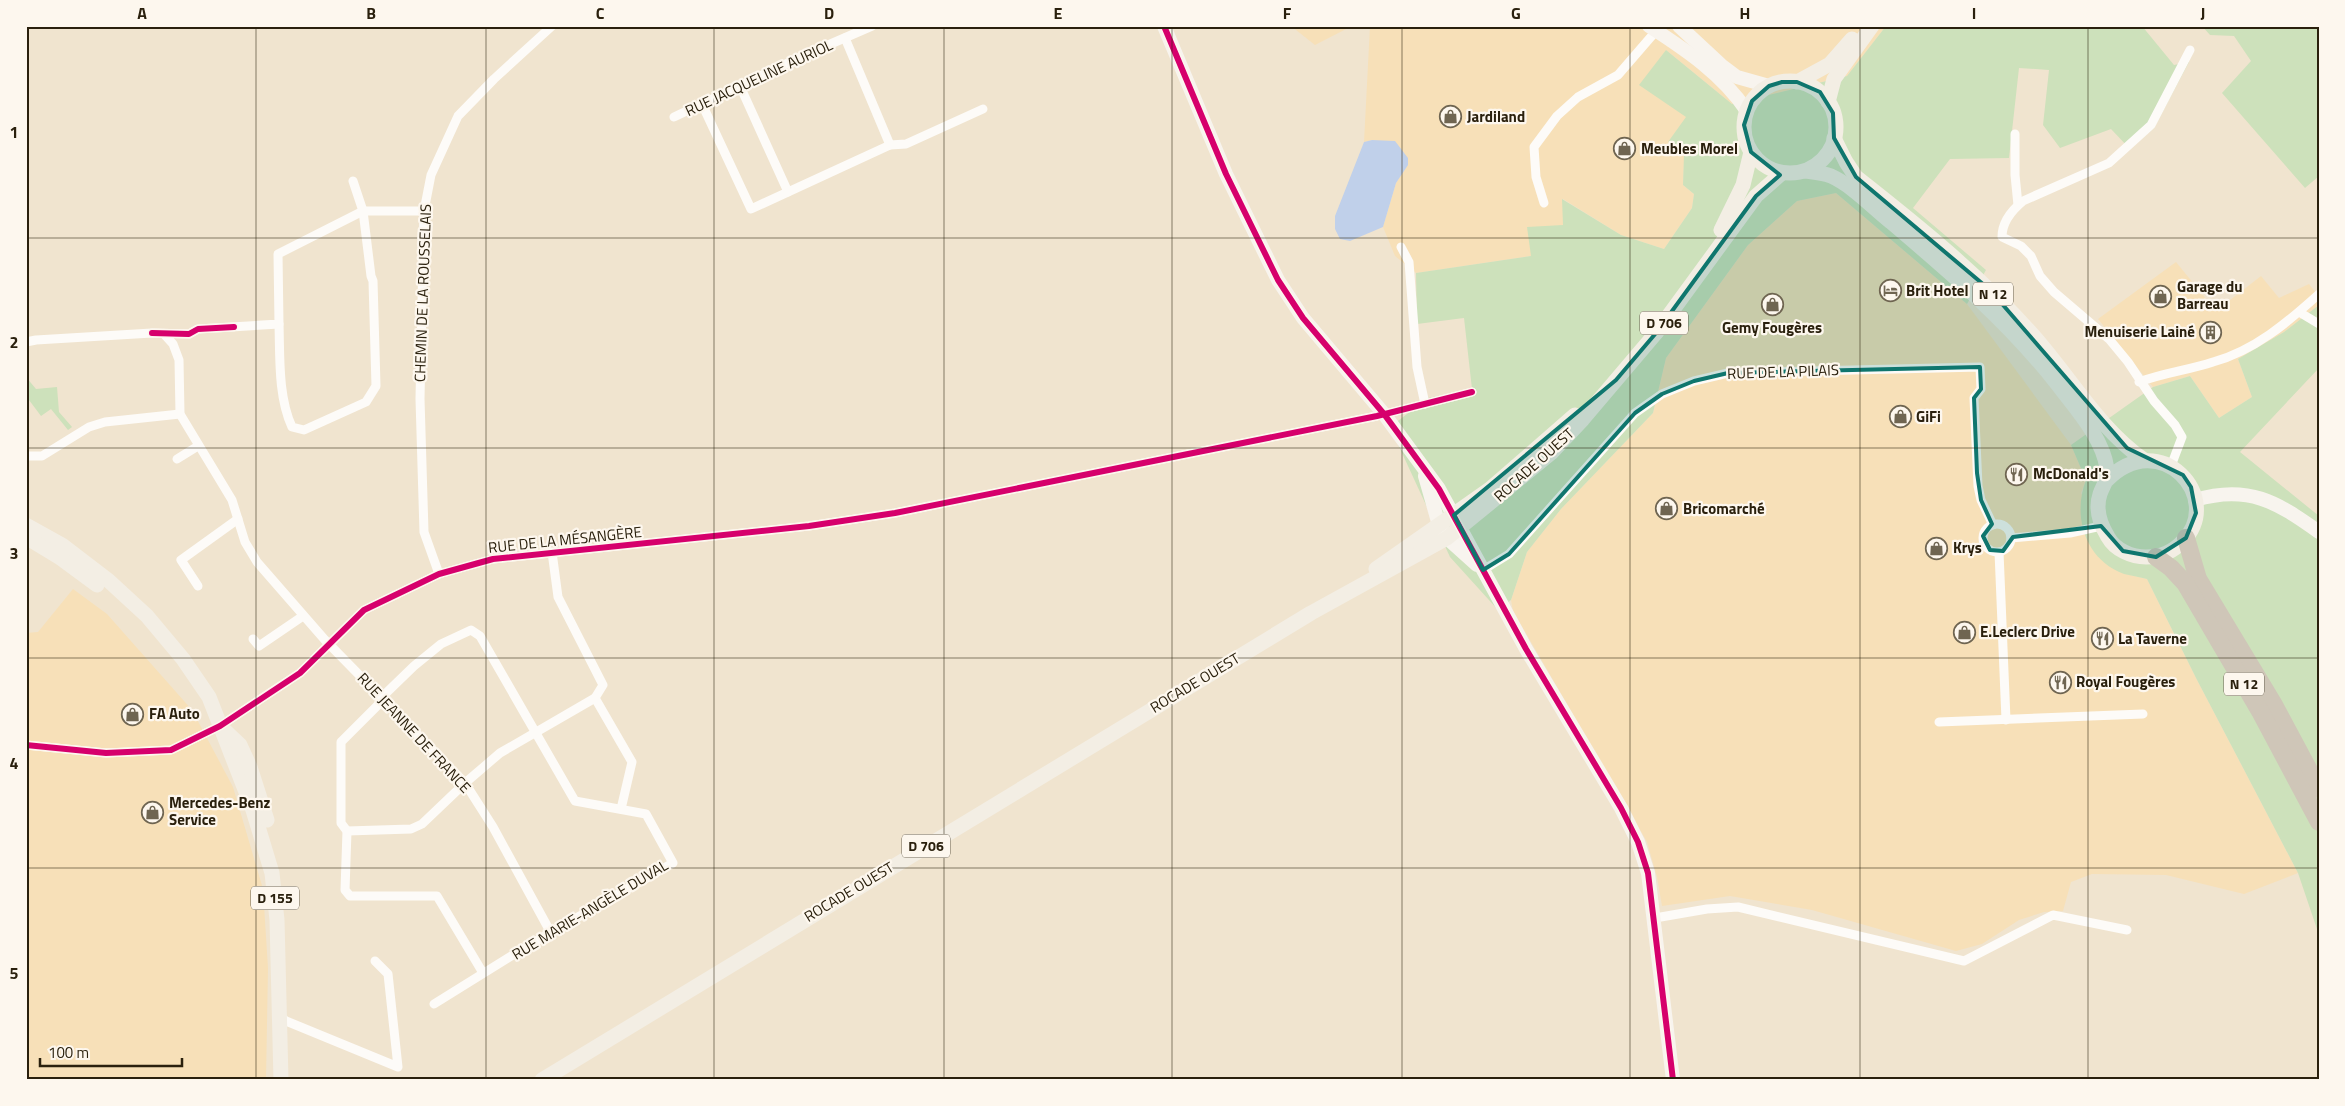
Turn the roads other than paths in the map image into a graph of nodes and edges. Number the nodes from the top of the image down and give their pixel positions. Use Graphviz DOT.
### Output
graph roads {
  1 [pos="552,26"];
  2 [pos="872,26"];
  3 [pos="1164,26"];
  4 [pos="1679,26"];
  5 [pos="1862,26"];
  6 [pos="1872,26"];
  7 [pos="1652,28"];
  8 [pos="845,38"];
  9 [pos="2190,50"];
  10 [pos="1797,82"];
  11 [pos="740,86"];
  12 [pos="1769,86"];
  13 [pos="1828,102"];
  14 [pos="702,104"];
  15 [pos="983,109"];
  16 [pos="1747,111"];
  17 [pos="674,118"];
  18 [pos="2015,134"];
  19 [pos="1834,138"];
  20 [pos="890,145"];
  21 [pos="1751,152"];
  22 [pos="1805,171"];
  23 [pos="1782,173"];
  24 [pos="353,181"];
  25 [pos="788,192"];
  26 [pos="1544,203"];
  27 [pos="2018,205"];
  28 [pos="363,211"];
  29 [pos="424,211"];
  30 [pos="1401,247"];
  31 [pos="1706,262"];
  32 [pos="2319,294"];
  33 [pos="2299,312"];
  34 [pos="279,324"];
  35 [pos="2319,324"];
  36 [pos="164,334"];
  37 [pos="26,342"];
  38 [pos="2139,382"];
  39 [pos="1472,392"];
  40 [pos="1425,404"];
  41 [pos="180,414"];
  42 [pos="1384,414"];
  43 [pos="198,446"];
  44 [pos="26,456"];
  45 [pos="177,459"];
  46 [pos="2144,460"];
  47 [pos="1419,461"];
  48 [pos="2172,466"];
  49 [pos="2107,480"];
  50 [pos="2195,500"];
  51 [pos="238,519"];
  52 [pos="26,524"];
  53 [pos="1460,525"];
  54 [pos="1993,525"];
  55 [pos="2101,526"];
  56 [pos="2319,532"];
  57 [pos="1445,534"];
  58 [pos="26,537"];
  59 [pos="2011,538"];
  60 [pos="2186,538"];
  61 [pos="552,552"];
  62 [pos="1999,552"];
  63 [pos="2156,557"];
  64 [pos="1483,570"];
  65 [pos="439,574"];
  66 [pos="198,586"];
  67 [pos="303,616"];
  68 [pos="252,639"];
  69 [pos="328,644"];
  70 [pos="383,698"];
  71 [pos="595,698"];
  72 [pos="2143,714"];
  73 [pos="2006,720"];
  74 [pos="1939,722"];
  75 [pos="220,726"];
  76 [pos="534,732"];
  77 [pos="26,745"];
  78 [pos="465,782"];
  79 [pos="2319,790"];
  80 [pos="621,809"];
  81 [pos="2319,822"];
  82 [pos="347,831"];
  83 [pos="1655,918"];
  84 [pos="2126,930"];
  85 [pos="551,933"];
  86 [pos="375,961"];
  87 [pos="483,972"];
  88 [pos="434,1004"];
  89 [pos="282,1019"];
  90 [pos="281,1080"];
  91 [pos="289,1080"];
  92 [pos="542,1080"];
  93 [pos="1673,1080"];
  1 -- 29 [label="street, CHEMIN DE LA ROUSSELAIS"];
  2 -- 8 [label="street, RUE JACQUELINE AURIOL"];
  3 -- 42 [label="street"];
  4 -- 12 [label="street"];
  5 -- 10 [label="main road"];
  6 -- 13 [label="main road"];
  7 -- 16 [label="street"];
  7 -- 26 [label="street"];
  8 -- 11 [label="street, RUE JACQUELINE AURIOL"];
  8 -- 20 [label="street"];
  9 -- 27 [label="street"];
  10 -- 12 [label="main road"];
  10 -- 13 [label="main road"];
  11 -- 14 [label="street, RUE JACQUELINE AURIOL"];
  11 -- 25 [label="street"];
  12 -- 16 [label="main road"];
  13 -- 19 [label="main road"];
  14 -- 17 [label="street, RUE JACQUELINE AURIOL"];
  14 -- 25 [label="street"];
  15 -- 20 [label="street"];
  16 -- 21 [label="main road"];
  18 -- 27 [label="street"];
  19 -- 22 [label="main road"];
  19 -- 46 [label="main road, N 12"];
  20 -- 25 [label="street"];
  21 -- 23 [label="main road"];
  21 -- 31 [label="main road, ROCADE OUEST / D 706"];
  22 -- 23 [label="main road"];
  22 -- 49 [label="main road, N 12"];
  23 -- 31 [label="main road, ROCADE OUEST / D 706"];
  24 -- 28 [label="street"];
  27 -- 38 [label="street"];
  28 -- 29 [label="street"];
  28 -- 34 [label="street"];
  28 -- 34 [label="street"];
  29 -- 65 [label="street, CHEMIN DE LA ROUSSELAIS"];
  30 -- 40 [label="street"];
  31 -- 53 [label="main road, ROCADE OUEST / D 706"];
  32 -- 33 [label="street"];
  33 -- 35 [label="street"];
  33 -- 38 [label="street"];
  34 -- 36 [label="street"];
  36 -- 37 [label="street"];
  36 -- 41 [label="street"];
  38 -- 48 [label="street"];
  39 -- 40 [label="street, RUE DE LA MÉSANGÈRE"];
  40 -- 42 [label="street, RUE DE LA MÉSANGÈRE"];
  41 -- 43 [label="street, RUE JEANNE DE FRANCE"];
  41 -- 44 [label="street"];
  42 -- 47 [label="street"];
  42 -- 61 [label="street, RUE DE LA MÉSANGÈRE"];
  43 -- 45 [label="street"];
  43 -- 51 [label="street, RUE JEANNE DE FRANCE"];
  46 -- 48 [label="main road"];
  46 -- 49 [label="main road"];
  47 -- 53 [label="street"];
  47 -- 57 [label="street"];
  48 -- 50 [label="main road"];
  49 -- 55 [label="main road"];
  50 -- 56 [label="street"];
  50 -- 60 [label="main road"];
  51 -- 66 [label="street"];
  51 -- 67 [label="street, RUE JEANNE DE FRANCE"];
  52 -- 75 [label="main road, D 155"];
  53 -- 57 [label="main road, ROCADE OUEST / D 706"];
  53 -- 64 [label="street"];
  54 -- 59 [label="street"];
  54 -- 62 [label="street"];
  54 -- 64 [label="street, RUE DE LA PILAIS"];
  55 -- 59 [label="street"];
  55 -- 63 [label="main road"];
  57 -- 64 [label="street"];
  57 -- 92 [label="main road, ROCADE OUEST / D 706"];
  58 -- 75 [label="main road, D 155"];
  59 -- 62 [label="street"];
  60 -- 63 [label="main road"];
  60 -- 79 [label="highway, N 12"];
  61 -- 65 [label="street, RUE DE LA MÉSANGÈRE"];
  61 -- 71 [label="street"];
  62 -- 73 [label="street"];
  63 -- 81 [label="highway, N 12"];
  64 -- 83 [label="street"];
  65 -- 69 [label="street, RUE DE LA MÉSANGÈRE"];
  67 -- 68 [label="street"];
  67 -- 69 [label="street, RUE JEANNE DE FRANCE"];
  69 -- 70 [label="street, RUE JEANNE DE FRANCE"];
  69 -- 75 [label="street, RUE DE LA MÉSANGÈRE"];
  70 -- 76 [label="street, RUE MARIE-ANGÈLE DUVAL"];
  70 -- 78 [label="street, RUE JEANNE DE FRANCE"];
  70 -- 82 [label="street"];
  71 -- 76 [label="street"];
  71 -- 80 [label="street"];
  72 -- 73 [label="street"];
  73 -- 74 [label="street"];
  75 -- 77 [label="street, RUE DE LA MÉSANGÈRE"];
  75 -- 89 [label="main road, D 155"];
  76 -- 78 [label="street"];
  76 -- 80 [label="street, RUE MARIE-ANGÈLE DUVAL"];
  78 -- 82 [label="street"];
  78 -- 85 [label="street, RUE JEANNE DE FRANCE"];
  80 -- 85 [label="street, RUE MARIE-ANGÈLE DUVAL"];
  82 -- 87 [label="street"];
  83 -- 84 [label="street"];
  83 -- 93 [label="street"];
  85 -- 87 [label="street, RUE MARIE-ANGÈLE DUVAL"];
  86 -- 89 [label="street"];
  87 -- 88 [label="street, RUE MARIE-ANGÈLE DUVAL"];
  89 -- 90 [label="main road, D 155"];
  89 -- 91 [label="main road, D 155"];
}
